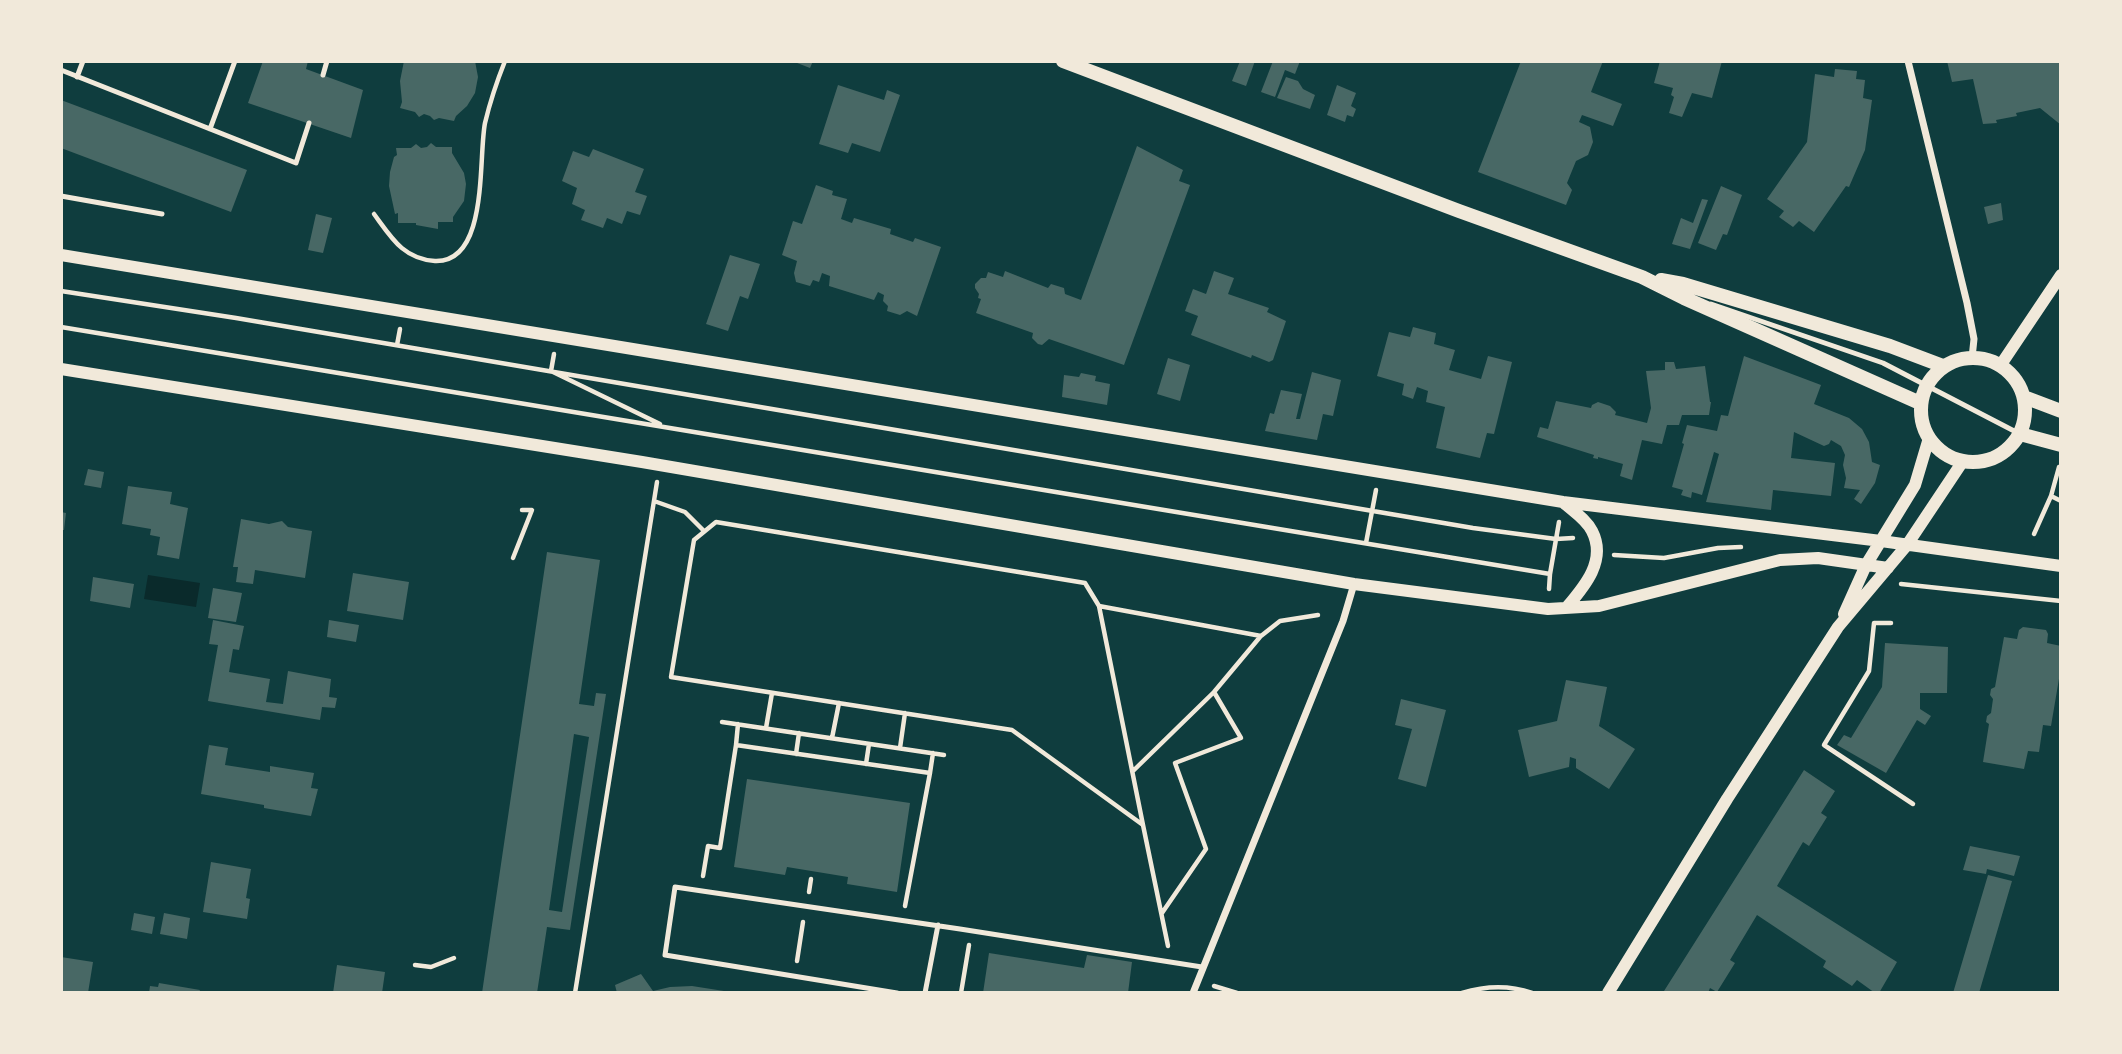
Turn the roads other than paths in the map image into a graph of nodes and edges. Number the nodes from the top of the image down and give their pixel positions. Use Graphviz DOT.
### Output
graph roads {
  1 [pos="83,61"];
  2 [pos="235,61"];
  3 [pos="327,61"];
  4 [pos="1063,61"];
  5 [pos="1908,61"];
  6 [pos="61,71"];
  7 [pos="323,75"];
  8 [pos="78,77"];
  9 [pos="309,122"];
  10 [pos="210,129"];
  11 [pos="61,196"];
  12 [pos="162,214"];
  13 [pos="61,255"];
  14 [pos="2061,275"];
  15 [pos="1642,277"];
  16 [pos="1684,298"];
  17 [pos="1972,358"];
  18 [pos="1943,366"];
  19 [pos="2000,366"];
  20 [pos="61,369"];
  21 [pos="1926,384"];
  22 [pos="2024,397"];
  23 [pos="1920,403"];
  24 [pos="2061,411"];
  25 [pos="2020,434"];
  26 [pos="1929,438"];
  27 [pos="2061,445"];
  28 [pos="1963,461"];
  29 [pos="1562,508"];
  30 [pos="1881,541"];
  31 [pos="1907,545"];
  32 [pos="1866,565"];
  33 [pos="2061,566"];
  34 [pos="1888,568"];
  35 [pos="1354,584"];
  36 [pos="1567,607"];
  37 [pos="1838,627"];
  38 [pos="938,925"];
  39 [pos="1202,967"];
  40 [pos="897,993"];
  41 [pos="925,993"];
  42 [pos="1193,993"];
  43 [pos="1608,993"];
  1 -- 8 [label="lane"];
  2 -- 10 [label="lane"];
  3 -- 7 [label="lane"];
  4 -- 15 [label="main road"];
  5 -- 17 [label="street"];
  6 -- 8 [label="lane"];
  8 -- 10 [label="lane"];
  9 -- 10 [label="lane"];
  11 -- 12 [label="lane"];
  13 -- 29 [label="street"];
  14 -- 19 [label="street"];
  15 -- 16 [label="main road"];
  15 -- 18 [label="main road"];
  16 -- 21 [label="lane"];
  16 -- 23 [label="main road"];
  17 -- 18 [label="main road"];
  17 -- 19 [label="main road"];
  18 -- 21 [label="main road"];
  19 -- 22 [label="main road"];
  20 -- 35 [label="street"];
  21 -- 23 [label="main road"];
  21 -- 25 [label="lane"];
  22 -- 24 [label="main road"];
  22 -- 25 [label="main road"];
  23 -- 26 [label="main road"];
  25 -- 27 [label="main road"];
  25 -- 28 [label="main road"];
  26 -- 28 [label="main road"];
  26 -- 30 [label="street"];
  28 -- 31 [label="street"];
  29 -- 30 [label="street"];
  29 -- 36 [label="street"];
  30 -- 31 [label="street"];
  30 -- 32 [label="street"];
  31 -- 33 [label="street"];
  31 -- 34 [label="street"];
  32 -- 34 [label="street"];
  32 -- 36 [label="street"];
  32 -- 37 [label="street"];
  34 -- 37 [label="street"];
  35 -- 36 [label="street"];
  35 -- 39 [label="street"];
  37 -- 43 [label="street"];
  38 -- 39 [label="lane"];
  38 -- 40 [label="lane"];
  38 -- 41 [label="lane"];
  39 -- 42 [label="street"];
}
